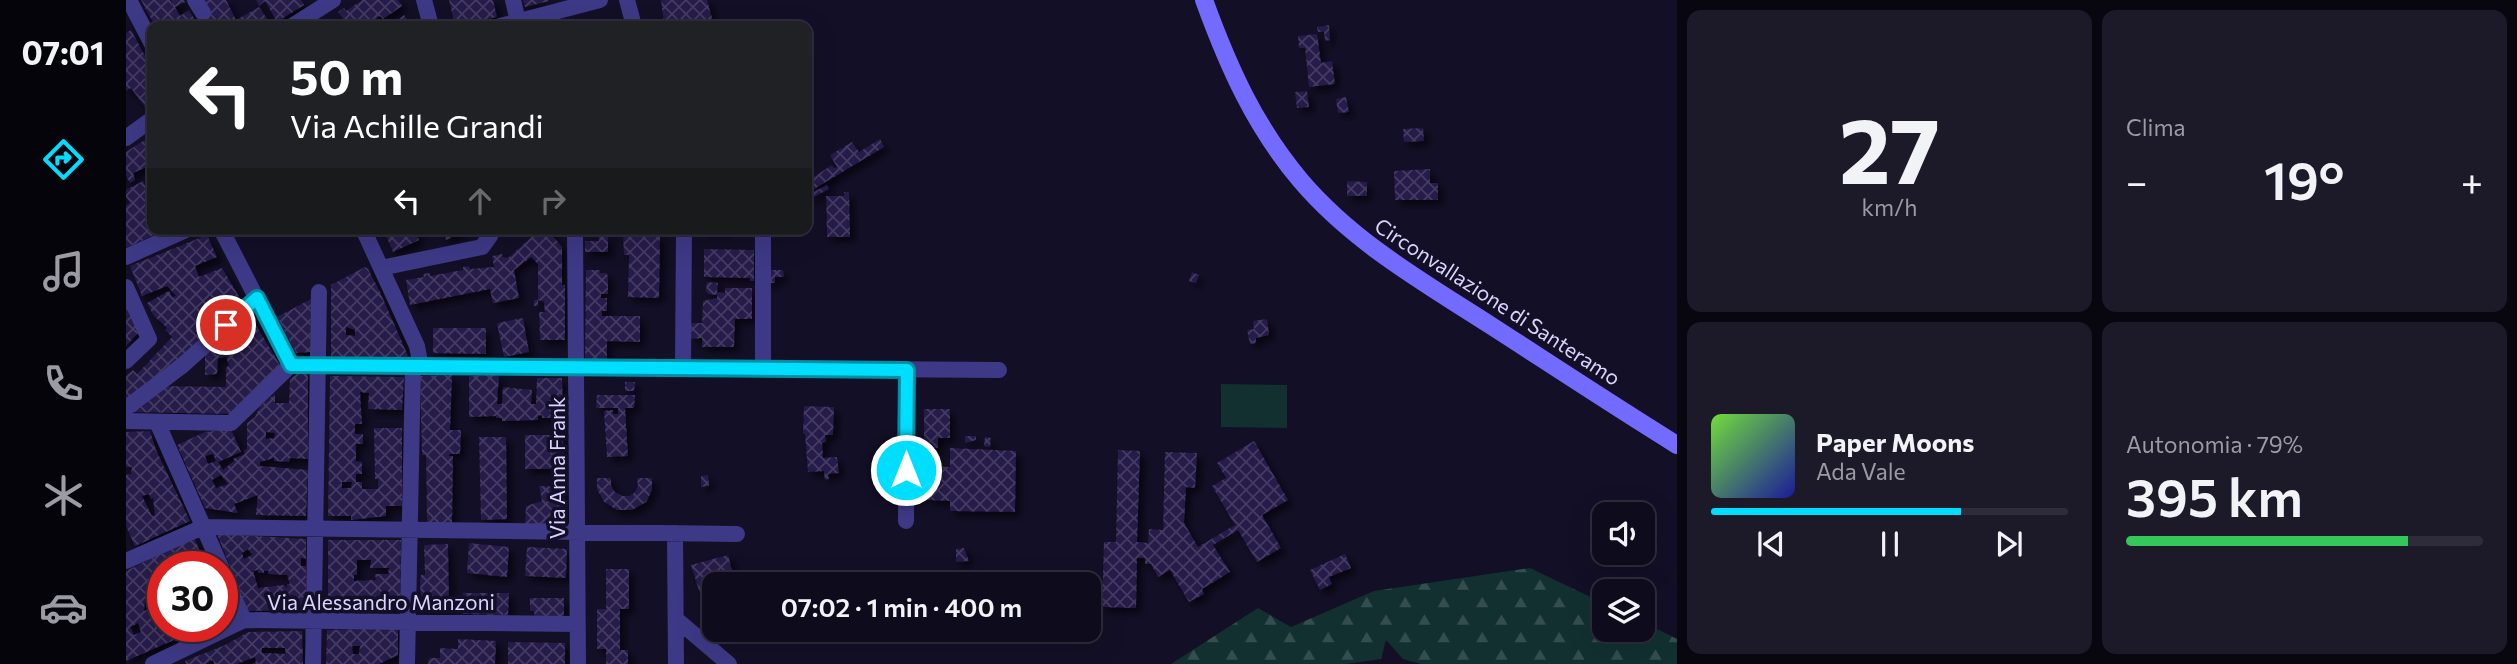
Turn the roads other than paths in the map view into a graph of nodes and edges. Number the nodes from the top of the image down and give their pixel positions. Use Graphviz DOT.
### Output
graph roads {
  1 [pos="333,0"];
  2 [pos="424,0"];
  3 [pos="513,0"];
  4 [pos="600,0"];
  5 [pos="627,0"];
  6 [pos="1204,0"];
  7 [pos="130,10"];
  8 [pos="300,21"];
  9 [pos="430,21"];
  10 [pos="518,21"];
  11 [pos="529,21"];
  12 [pos="633,21"];
  13 [pos="147,36"];
  14 [pos="147,123"];
  15 [pos="126,138"];
  16 [pos="175,235"];
  17 [pos="224,235"];
  18 [pos="366,235"];
  19 [pos="490,235"];
  20 [pos="575,235"];
  21 [pos="684,235"];
  22 [pos="763,235"];
  23 [pos="126,257"];
  24 [pos="381,268"];
  25 [pos="126,287"];
  26 [pos="319,292"];
  27 [pos="257,298"];
  28 [pos="126,361"];
  29 [pos="291,365"];
  30 [pos="318,365"];
  31 [pos="416,366"];
  32 [pos="576,367"];
  33 [pos="683,368"];
  34 [pos="763,369"];
  35 [pos="907,370"];
  36 [pos="999,370"];
  37 [pos="126,408"];
  38 [pos="126,421"];
  39 [pos="157,422"];
  40 [pos="1677,445"];
  41 [pos="906,520"];
  42 [pos="203,527"];
  43 [pos="315,528"];
  44 [pos="411,530"];
  45 [pos="577,533"];
  46 [pos="675,533"];
  47 [pos="737,534"];
  48 [pos="213,551"];
  49 [pos="126,561"];
  50 [pos="238,607"];
  51 [pos="676,619"];
  52 [pos="244,620"];
  53 [pos="408,621"];
  54 [pos="313,622"];
  55 [pos="577,624"];
  56 [pos="177,659"];
  57 [pos="402,662"];
  58 [pos="153,664"];
  59 [pos="313,664"];
  60 [pos="578,664"];
  61 [pos="676,664"];
  62 [pos="729,664"];
  1 -- 8 [label="street"];
  2 -- 9 [label="street"];
  3 -- 10 [label="street"];
  4 -- 11 [label="street"];
  5 -- 12 [label="street"];
  6 -- 40 [label="main road, Circonvallazione di Santeramo"];
  7 -- 13 [label="street"];
  14 -- 15 [label="street"];
  16 -- 23 [label="street"];
  17 -- 27 [label="street"];
  18 -- 24 [label="street"];
  19 -- 24 [label="street"];
  20 -- 32 [label="street, Via Anna Frank"];
  21 -- 33 [label="street"];
  22 -- 34 [label="street"];
  24 -- 31 [label="street"];
  25 -- 28 [label="street"];
  26 -- 30 [label="street"];
  27 -- 29 [label="street"];
  27 -- 37 [label="street"];
  29 -- 30 [label="street"];
  29 -- 39 [label="street"];
  30 -- 31 [label="street"];
  30 -- 43 [label="street"];
  31 -- 32 [label="street"];
  31 -- 44 [label="street"];
  32 -- 33 [label="street"];
  32 -- 45 [label="street, Via Anna Frank"];
  33 -- 34 [label="street"];
  34 -- 35 [label="street"];
  35 -- 36 [label="street"];
  35 -- 41 [label="street"];
  38 -- 39 [label="street"];
  39 -- 42 [label="street"];
  42 -- 43 [label="street"];
  42 -- 48 [label="street"];
  42 -- 49 [label="street"];
  43 -- 44 [label="street"];
  43 -- 54 [label="street"];
  44 -- 45 [label="street"];
  44 -- 53 [label="street"];
  45 -- 46 [label="street"];
  45 -- 55 [label="street, Via Anna Frank"];
  46 -- 47 [label="street"];
  46 -- 51 [label="street"];
  50 -- 52 [label="street"];
  51 -- 61 [label="street"];
  51 -- 62 [label="street"];
  52 -- 54 [label="street, Via Alessandro Manzoni"];
  52 -- 56 [label="street, Via Alessandro Manzoni"];
  53 -- 54 [label="street, Via Alessandro Manzoni"];
  53 -- 55 [label="street, Via Alessandro Manzoni"];
  53 -- 57 [label="street"];
  54 -- 59 [label="street"];
  55 -- 60 [label="street, Via Anna Frank"];
  56 -- 58 [label="street, Via Alessandro Manzoni"];
}
